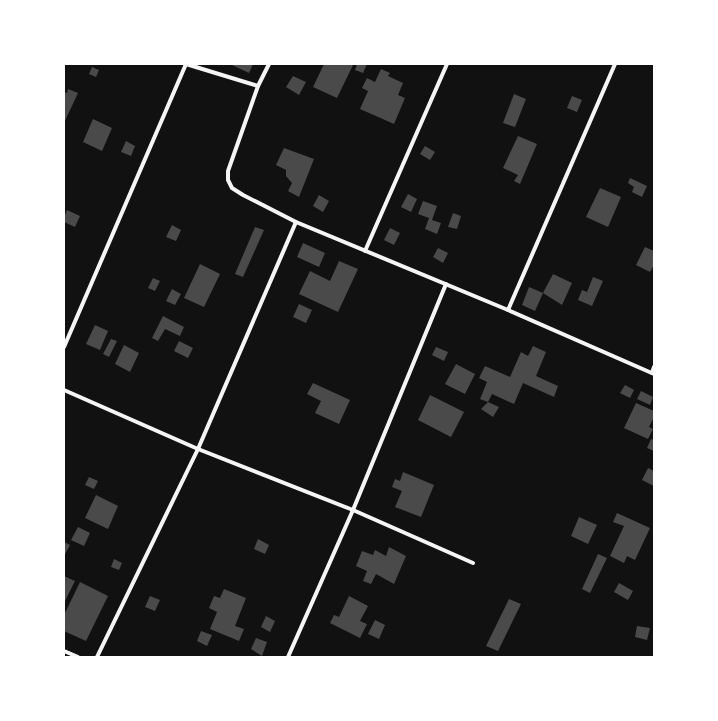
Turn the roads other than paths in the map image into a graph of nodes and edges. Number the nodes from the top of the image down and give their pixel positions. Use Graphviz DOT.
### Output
graph roads {
  1 [pos="186,64"];
  2 [pos="268,64"];
  3 [pos="447,64"];
  4 [pos="615,64"];
  5 [pos="258,86"];
  6 [pos="296,222"];
  7 [pos="365,251"];
  8 [pos="446,284"];
  9 [pos="508,310"];
  10 [pos="64,347"];
  11 [pos="654,367"];
  12 [pos="653,373"];
  13 [pos="64,390"];
  14 [pos="198,449"];
  15 [pos="353,510"];
  16 [pos="473,563"];
  17 [pos="64,650"];
  18 [pos="78,657"];
  19 [pos="97,657"];
  20 [pos="288,657"];
  1 -- 5 [label="street"];
  1 -- 10 [label="street"];
  2 -- 5 [label="street"];
  3 -- 7 [label="street"];
  4 -- 9 [label="street"];
  5 -- 6 [label="street"];
  6 -- 7 [label="street"];
  6 -- 14 [label="street"];
  7 -- 8 [label="street"];
  8 -- 9 [label="street"];
  8 -- 15 [label="street"];
  9 -- 12 [label="street"];
  11 -- 12 [label="street"];
  13 -- 14 [label="street"];
  14 -- 15 [label="street"];
  14 -- 19 [label="street"];
  15 -- 16 [label="street"];
  15 -- 20 [label="street"];
  17 -- 18 [label="street"];
}
